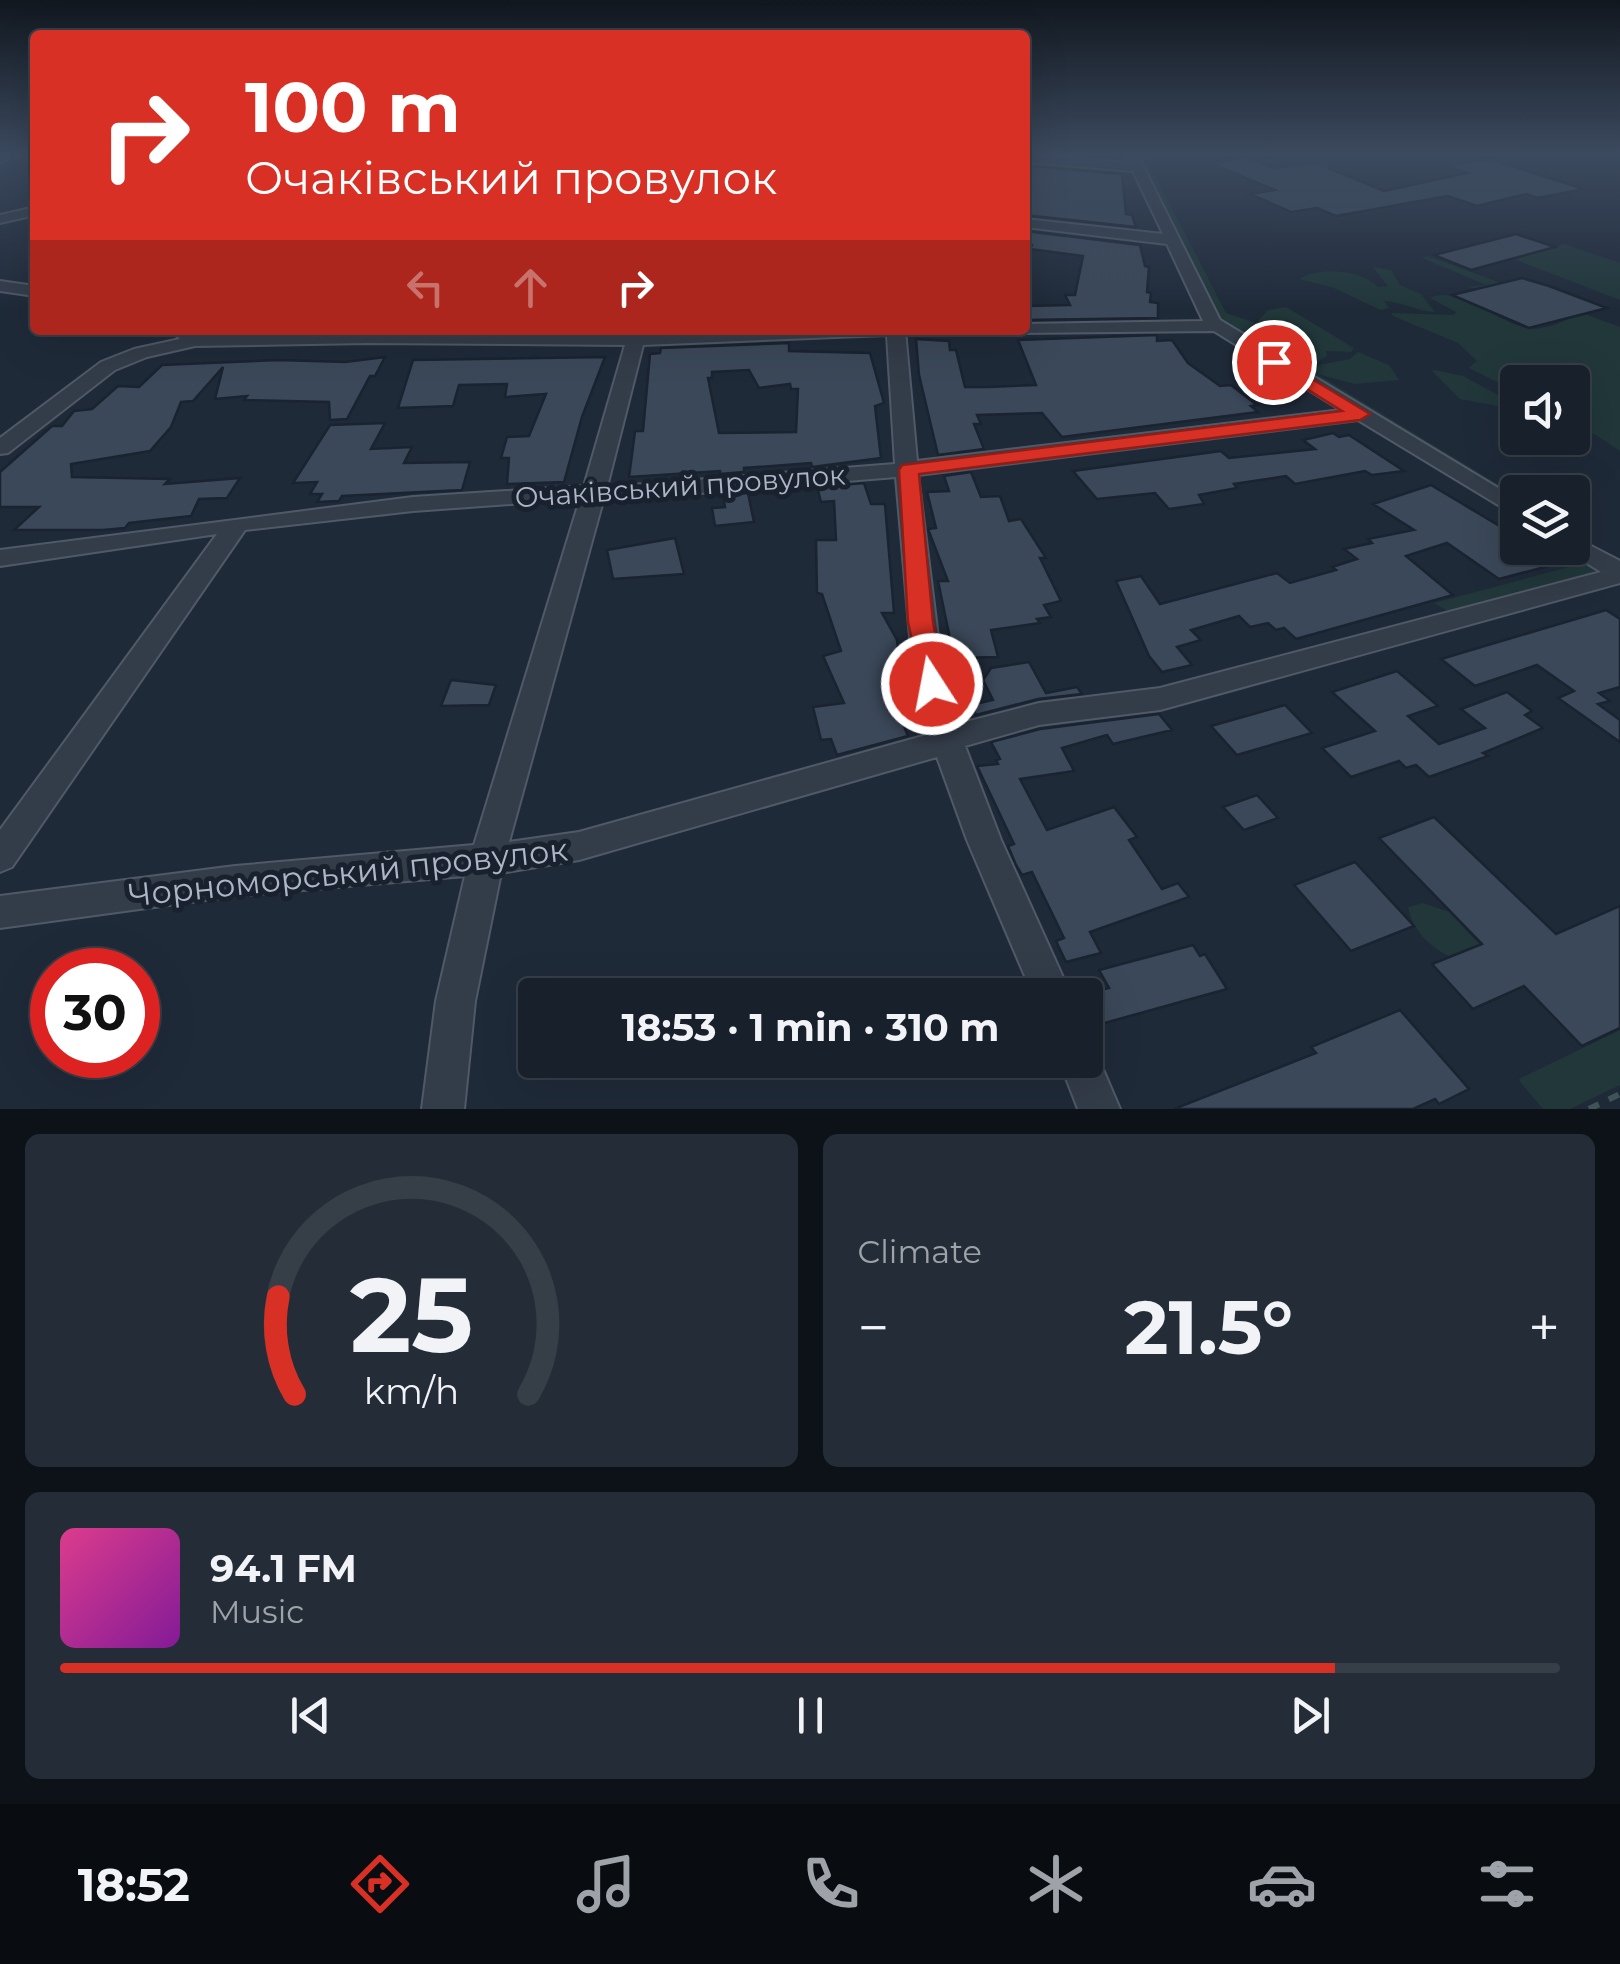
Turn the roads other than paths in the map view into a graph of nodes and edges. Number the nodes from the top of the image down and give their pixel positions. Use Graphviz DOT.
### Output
graph roads {
  1 [pos="1157,206"];
  2 [pos="30,212"];
  3 [pos="0,220"];
  4 [pos="1030,224"];
  5 [pos="1173,240"];
  6 [pos="0,286"];
  7 [pos="30,290"];
  8 [pos="1217,326"];
  9 [pos="1030,329"];
  10 [pos="148,335"];
  11 [pos="782,335"];
  12 [pos="896,335"];
  13 [pos="187,336"];
  14 [pos="636,342"];
  15 [pos="108,366"];
  16 [pos="1360,414"];
  17 [pos="0,448"];
  18 [pos="909,470"];
  19 [pos="595,493"];
  20 [pos="1500,499"];
  21 [pos="238,524"];
  22 [pos="1590,555"];
  23 [pos="0,558"];
  24 [pos="1620,574"];
  25 [pos="947,740"];
  26 [pos="0,857"];
  27 [pos="486,858"];
  28 [pos="0,912"];
  29 [pos="1045,978"];
  30 [pos="1086,1078"];
  31 [pos="443,1109"];
  32 [pos="1099,1109"];
  1 -- 5 [label="street"];
  2 -- 3 [label="street"];
  4 -- 5 [label="street"];
  5 -- 8 [label="street"];
  6 -- 7 [label="street"];
  8 -- 9 [label="street"];
  8 -- 16 [label="street"];
  10 -- 15 [label="street"];
  11 -- 14 [label="street"];
  12 -- 18 [label="street"];
  13 -- 14 [label="street"];
  13 -- 15 [label="street"];
  14 -- 19 [label="street"];
  15 -- 17 [label="street"];
  16 -- 18 [label="street, Очаківський провулок"];
  16 -- 20 [label="street"];
  18 -- 19 [label="street, Очаківський провулок"];
  18 -- 25 [label="street"];
  19 -- 21 [label="street, Очаківський провулок"];
  19 -- 27 [label="street"];
  21 -- 23 [label="street, Очаківський провулок"];
  21 -- 26 [label="street"];
  22 -- 24 [label="street"];
  24 -- 25 [label="street, Чорноморський провулок"];
  25 -- 27 [label="street, Чорноморський провулок"];
  25 -- 29 [label="street"];
  27 -- 28 [label="street, Чорноморський провулок"];
  27 -- 31 [label="street"];
  30 -- 32 [label="street"];
}
